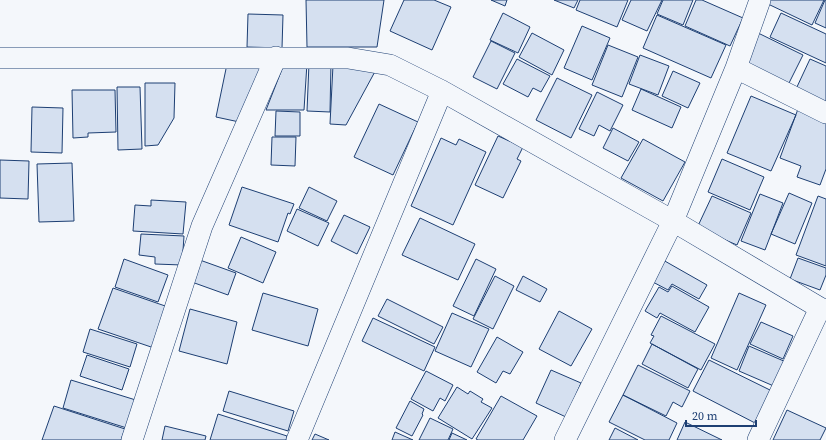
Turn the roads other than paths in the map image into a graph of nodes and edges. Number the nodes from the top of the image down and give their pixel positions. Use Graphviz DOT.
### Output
graph roads {
  1 [pos="760,0"];
  2 [pos="276,57"];
  3 [pos="0,58"];
  4 [pos="736,68"];
  5 [pos="442,91"];
  6 [pos="826,113"];
  7 [pos="673,221"];
  8 [pos="823,309"];
  9 [pos="132,440"];
  10 [pos="297,440"];
  11 [pos="566,440"];
  12 [pos="758,440"];
  1 -- 4 [label="street"];
  2 -- 3 [label="street"];
  2 -- 5 [label="street"];
  2 -- 9 [label="street"];
  4 -- 6 [label="street"];
  4 -- 7 [label="street"];
  5 -- 7 [label="street"];
  5 -- 10 [label="street"];
  7 -- 8 [label="street"];
  7 -- 11 [label="street"];
  8 -- 12 [label="street"];
}
